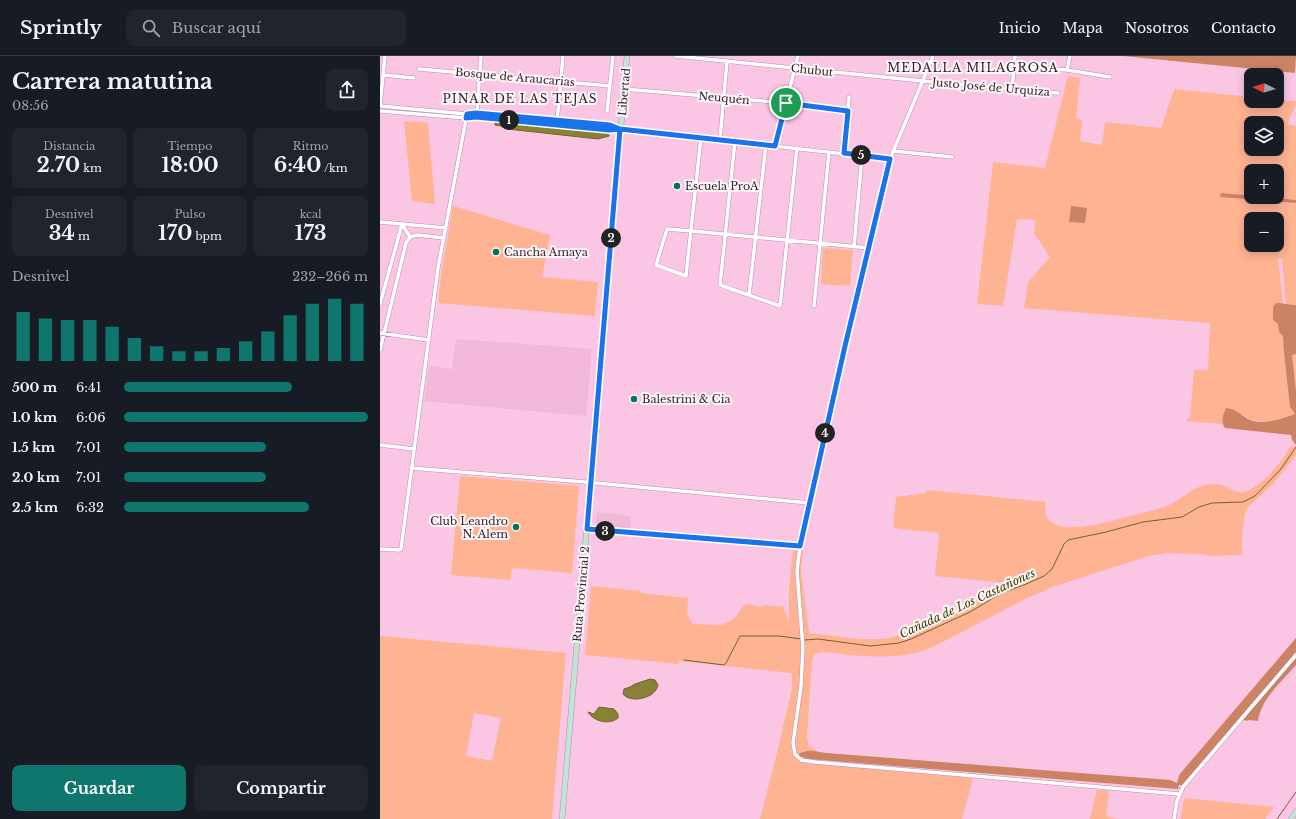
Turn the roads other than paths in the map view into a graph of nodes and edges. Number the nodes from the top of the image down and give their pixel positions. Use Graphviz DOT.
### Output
graph roads {
  1 [pos="384,56"];
  2 [pos="481,56"];
  3 [pos="563,56"];
  4 [pos="613,56"];
  5 [pos="627,56"];
  6 [pos="676,56"];
  7 [pos="798,56"];
  8 [pos="933,56"];
  9 [pos="1015,56"];
  10 [pos="1070,56"];
  11 [pos="727,61"];
  12 [pos="1014,66"];
  13 [pos="796,68"];
  14 [pos="419,69"];
  15 [pos="1067,70"];
  16 [pos="480,74"];
  17 [pos="383,75"];
  18 [pos="1110,77"];
  19 [pos="414,78"];
  20 [pos="560,81"];
  21 [pos="923,81"];
  22 [pos="610,86"];
  23 [pos="624,89"];
  24 [pos="1012,90"];
  25 [pos="1058,93"];
  26 [pos="850,97"];
  27 [pos="724,98"];
  28 [pos="786,103"];
  29 [pos="380,106"];
  30 [pos="380,111"];
  31 [pos="607,111"];
  32 [pos="848,111"];
  33 [pos="476,113"];
  34 [pos="467,116"];
  35 [pos="556,122"];
  36 [pos="620,129"];
  37 [pos="701,137"];
  38 [pos="720,139"];
  39 [pos="735,141"];
  40 [pos="766,144"];
  41 [pos="775,146"];
  42 [pos="798,148"];
  43 [pos="893,151"];
  44 [pos="829,152"];
  45 [pos="844,153"];
  46 [pos="862,156"];
  47 [pos="952,157"];
  48 [pos="890,159"];
  49 [pos="380,222"];
  50 [pos="402,224"];
  51 [pos="446,228"];
  52 [pos="692,231"];
  53 [pos="726,235"];
  54 [pos="410,237"];
  55 [pos="444,238"];
  56 [pos="755,238"];
  57 [pos="786,241"];
  58 [pos="820,244"];
  59 [pos="854,247"];
  60 [pos="869,248"];
  61 [pos="749,295"];
  62 [pos="380,304"];
  63 [pos="814,306"];
  64 [pos="382,333"];
  65 [pos="429,340"];
  66 [pos="380,350"];
  67 [pos="380,445"];
  68 [pos="414,449"];
  69 [pos="411,468"];
  70 [pos="591,482"];
  71 [pos="809,503"];
  72 [pos="587,529"];
  73 [pos="800,546"];
  74 [pos="380,549"];
  75 [pos="1296,655"];
  76 [pos="1179,794"];
  77 [pos="1296,812"];
  78 [pos="562,819"];
  79 [pos="1174,819"];
  80 [pos="1291,819"];
  1 -- 17 [label="street"];
  2 -- 16 [label="street"];
  3 -- 20 [label="street"];
  4 -- 22 [label="street"];
  5 -- 23 [label="main road, Libertad"];
  6 -- 11 [label="street, Chubut"];
  7 -- 13 [label="street"];
  8 -- 21 [label="street"];
  9 -- 12 [label="street"];
  10 -- 15 [label="street"];
  11 -- 13 [label="street, Chubut"];
  11 -- 27 [label="street"];
  12 -- 15 [label="street"];
  12 -- 24 [label="street"];
  13 -- 21 [label="street, Chubut"];
  13 -- 28 [label="street"];
  14 -- 16 [label="street, Bosque de Araucarias"];
  15 -- 18 [label="street"];
  16 -- 20 [label="street, Bosque de Araucarias"];
  16 -- 33 [label="street"];
  17 -- 19 [label="street"];
  17 -- 29 [label="street"];
  20 -- 22 [label="street, Bosque de Araucarias"];
  20 -- 35 [label="street"];
  21 -- 24 [label="street, Justo José de Urquiza"];
  21 -- 43 [label="street"];
  22 -- 31 [label="street"];
  23 -- 27 [label="street, Neuquén"];
  23 -- 36 [label="main road, Libertad"];
  24 -- 25 [label="street, Justo José de Urquiza"];
  26 -- 32 [label="street"];
  27 -- 28 [label="street, Neuquén"];
  27 -- 38 [label="street"];
  28 -- 32 [label="street, Neuquén"];
  28 -- 41 [label="street"];
  29 -- 34 [label="street"];
  30 -- 34 [label="street"];
  32 -- 45 [label="street"];
  33 -- 34 [label="street"];
  33 -- 35 [label="street"];
  34 -- 35 [label="street"];
  34 -- 51 [label="street"];
  35 -- 36 [label="street"];
  35 -- 36 [label="street"];
  36 -- 37 [label="street"];
  36 -- 70 [label="main road, Ruta Provincial 2"];
  37 -- 38 [label="street"];
  37 -- 52 [label="street"];
  38 -- 39 [label="street"];
  39 -- 40 [label="street"];
  39 -- 53 [label="street"];
  40 -- 41 [label="street"];
  40 -- 56 [label="street"];
  41 -- 42 [label="street"];
  42 -- 44 [label="street"];
  42 -- 57 [label="street"];
  43 -- 47 [label="street"];
  43 -- 48 [label="street"];
  44 -- 45 [label="street"];
  44 -- 58 [label="street"];
  45 -- 46 [label="street"];
  46 -- 48 [label="street"];
  46 -- 59 [label="street"];
  48 -- 60 [label="street"];
  49 -- 50 [label="street"];
  50 -- 51 [label="street"];
  50 -- 54 [label="street"];
  50 -- 62 [label="street"];
  51 -- 55 [label="street"];
  52 -- 52 [label="street"];
  52 -- 53 [label="street"];
  53 -- 56 [label="street"];
  53 -- 61 [label="street"];
  54 -- 55 [label="street"];
  54 -- 64 [label="street"];
  55 -- 65 [label="street"];
  56 -- 57 [label="street"];
  56 -- 61 [label="street"];
  57 -- 58 [label="street"];
  57 -- 61 [label="street"];
  58 -- 59 [label="street"];
  58 -- 63 [label="street"];
  59 -- 60 [label="street"];
  60 -- 71 [label="street"];
  64 -- 65 [label="street"];
  64 -- 66 [label="street"];
  65 -- 68 [label="street"];
  67 -- 68 [label="street"];
  68 -- 69 [label="street"];
  69 -- 70 [label="street"];
  69 -- 74 [label="street"];
  70 -- 71 [label="street"];
  70 -- 72 [label="main road, Ruta Provincial 2"];
  71 -- 73 [label="street"];
  72 -- 73 [label="street"];
  72 -- 78 [label="main road, Ruta Provincial 2"];
  73 -- 76 [label="street"];
  75 -- 76 [label="street"];
  76 -- 79 [label="street"];
  77 -- 80 [label="main road"];
}
